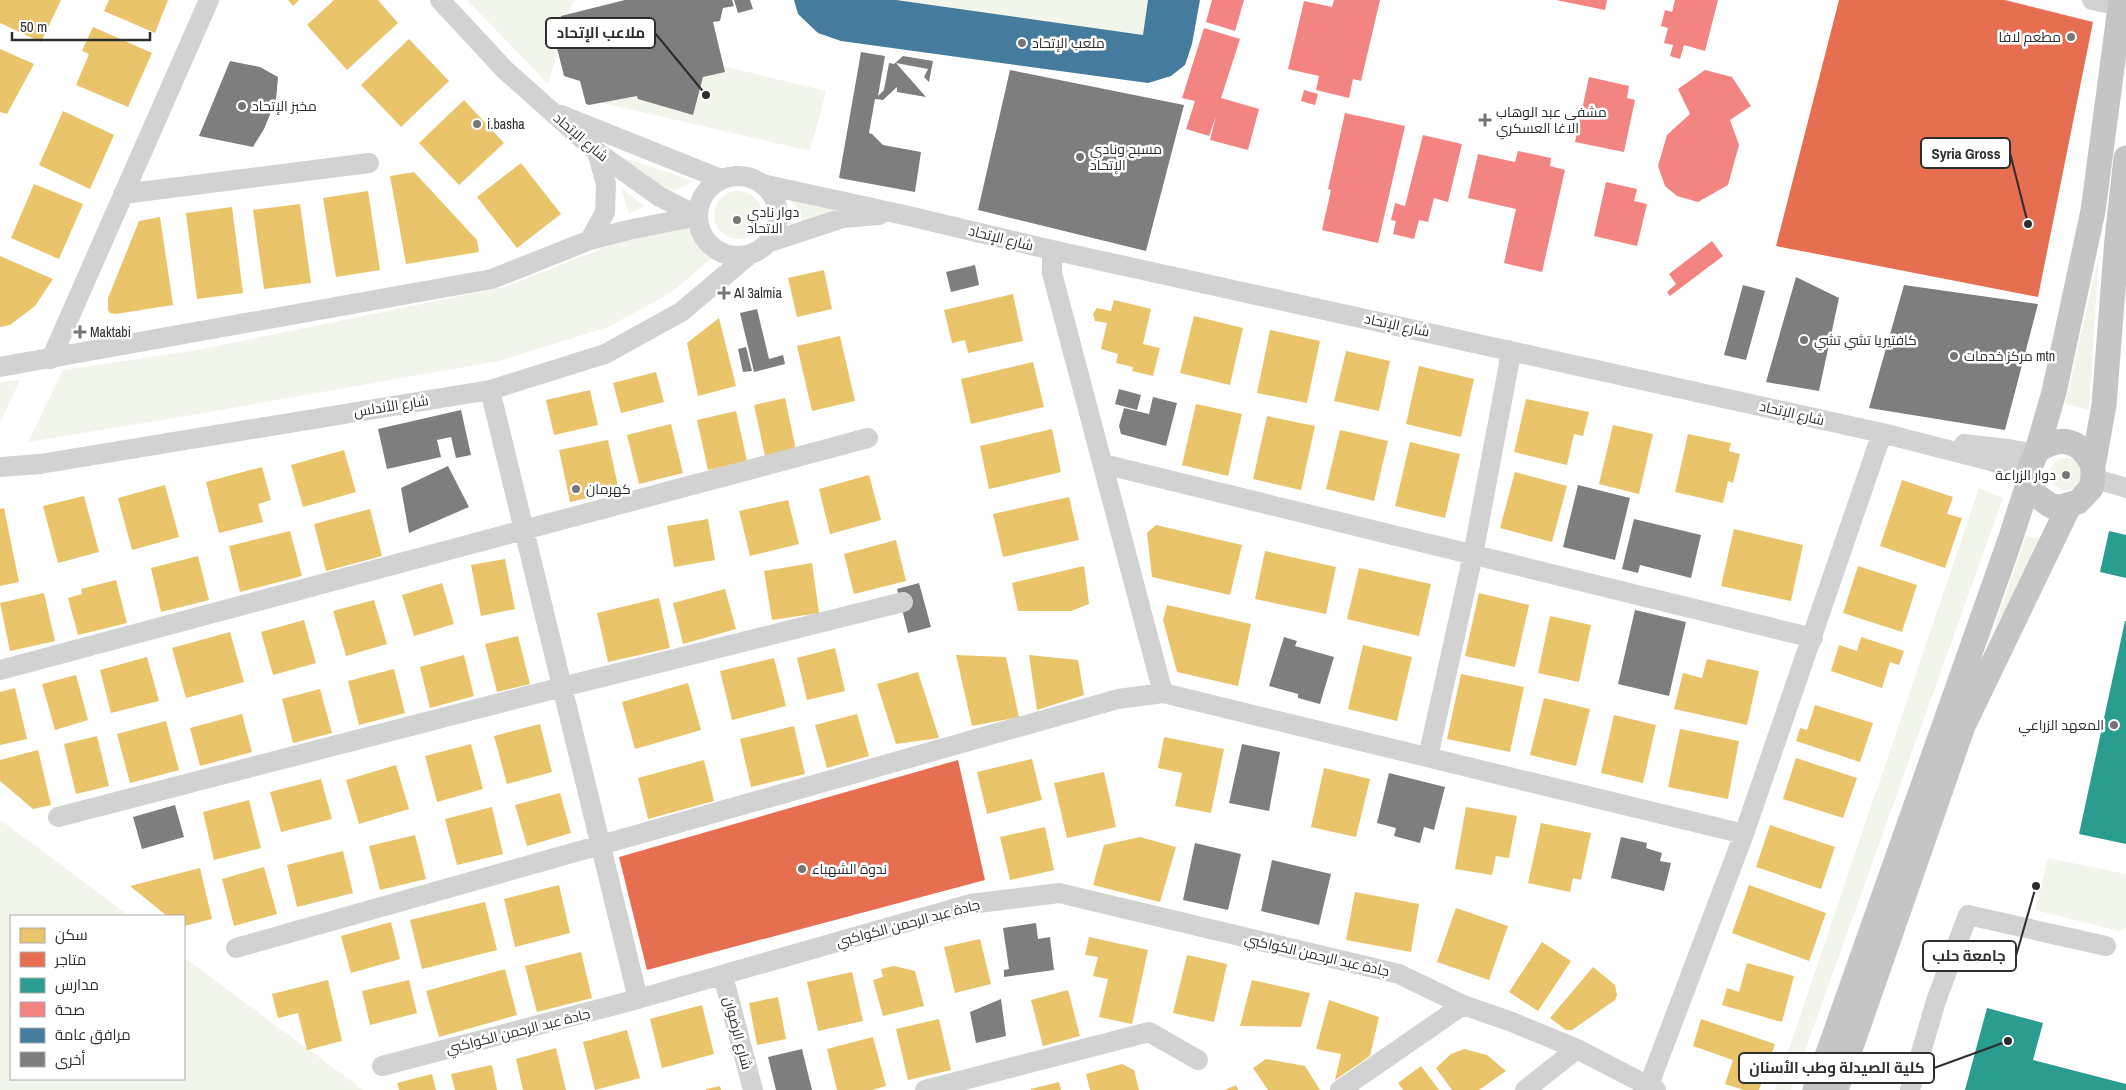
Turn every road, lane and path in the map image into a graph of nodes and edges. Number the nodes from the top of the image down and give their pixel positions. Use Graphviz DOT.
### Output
graph roads {
  1 [pos="209,0"];
  2 [pos="440,0"];
  3 [pos="2092,0"];
  4 [pos="2121,3"];
  5 [pos="548,109"];
  6 [pos="597,152"];
  7 [pos="2126,158"];
  8 [pos="369,163"];
  9 [pos="721,179"];
  10 [pos="762,184"];
  11 [pos="123,194"];
  12 [pos="900,214"];
  13 [pos="698,216"];
  14 [pos="590,240"];
  15 [pos="767,243"];
  16 [pos="1052,250"];
  17 [pos="749,255"];
  18 [pos="1508,350"];
  19 [pos="51,359"];
  20 [pos="0,367"];
  21 [pos="490,390"];
  22 [pos="1882,433"];
  23 [pos="868,438"];
  24 [pos="1103,464"];
  25 [pos="2033,464"];
  26 [pos="0,467"];
  27 [pos="2093,472"];
  28 [pos="2126,488"];
  29 [pos="2069,506"];
  30 [pos="524,531"];
  31 [pos="1473,555"];
  32 [pos="903,602"];
  33 [pos="1813,638"];
  34 [pos="0,670"];
  35 [pos="562,687"];
  36 [pos="1163,693"];
  37 [pos="1428,757"];
  38 [pos="58,817"];
  39 [pos="1744,834"];
  40 [pos="600,845"];
  41 [pos="2106,946"];
  42 [pos="236,948"];
  43 [pos="723,976"];
  44 [pos="638,999"];
  45 [pos="1463,1005"];
  46 [pos="1577,1049"];
  47 [pos="1198,1060"];
  48 [pos="382,1066"];
  49 [pos="1651,1089"];
  50 [pos="752,1090"];
  51 [pos="925,1090"];
  52 [pos="1340,1090"];
  53 [pos="1525,1090"];
  54 [pos="1815,1090"];
  55 [pos="1836,1090"];
  56 [pos="1910,1090"];
  1 -- 11 [label="street"];
  2 -- 5 [label="street"];
  3 -- 4 [label="street"];
  4 -- 25 [label="main road"];
  5 -- 6 [label="street, شارع الإتحاد"];
  5 -- 9 [label="street, شارع الإتحاد"];
  6 -- 13 [label="street, شارع الإتحاد"];
  6 -- 14 [label="street"];
  7 -- 27 [label="main road"];
  8 -- 11 [label="street"];
  9 -- 10 [label="street"];
  9 -- 13 [label="street"];
  10 -- 12 [label="street, شارع الإتحاد"];
  10 -- 15 [label="street"];
  11 -- 19 [label="street"];
  12 -- 15 [label="street"];
  12 -- 16 [label="street, شارع الإتحاد"];
  13 -- 14 [label="street"];
  13 -- 17 [label="street"];
  14 -- 19 [label="street"];
  15 -- 17 [label="street"];
  16 -- 18 [label="street, شارع الإتحاد"];
  16 -- 24 [label="street"];
  17 -- 21 [label="street, شارع الأندلس"];
  18 -- 22 [label="street, شارع الإتحاد"];
  18 -- 31 [label="street"];
  19 -- 20 [label="street"];
  21 -- 26 [label="street, شارع الأندلس"];
  21 -- 30 [label="street"];
  22 -- 25 [label="street, شارع الإتحاد"];
  22 -- 33 [label="street"];
  23 -- 30 [label="street"];
  24 -- 31 [label="street"];
  24 -- 36 [label="street"];
  25 -- 27 [label="main road"];
  25 -- 29 [label="main road"];
  25 -- 54 [label="main road"];
  27 -- 28 [label="street"];
  27 -- 29 [label="main road"];
  29 -- 55 [label="main road"];
  30 -- 34 [label="street"];
  30 -- 35 [label="street"];
  31 -- 33 [label="street"];
  31 -- 37 [label="street"];
  32 -- 35 [label="street"];
  33 -- 39 [label="street"];
  35 -- 38 [label="street"];
  35 -- 40 [label="street"];
  36 -- 37 [label="street"];
  36 -- 40 [label="street"];
  37 -- 39 [label="street"];
  39 -- 49 [label="street"];
  40 -- 42 [label="street"];
  40 -- 44 [label="street"];
  41 -- 56 [label="street"];
  43 -- 44 [label="street, جادة عبد الرحمن الكواكبي"];
  43 -- 45 [label="street, جادة عبد الرحمن الكواكبي"];
  43 -- 50 [label="street, شارع الرضوان"];
  44 -- 48 [label="street, جادة عبد الرحمن الكواكبي"];
  45 -- 46 [label="street, جادة عبد الرحمن الكواكبي"];
  45 -- 52 [label="street"];
  46 -- 49 [label="street, جادة عبد الرحمن الكواكبي"];
  46 -- 53 [label="street"];
  47 -- 51 [label="street"];
}
